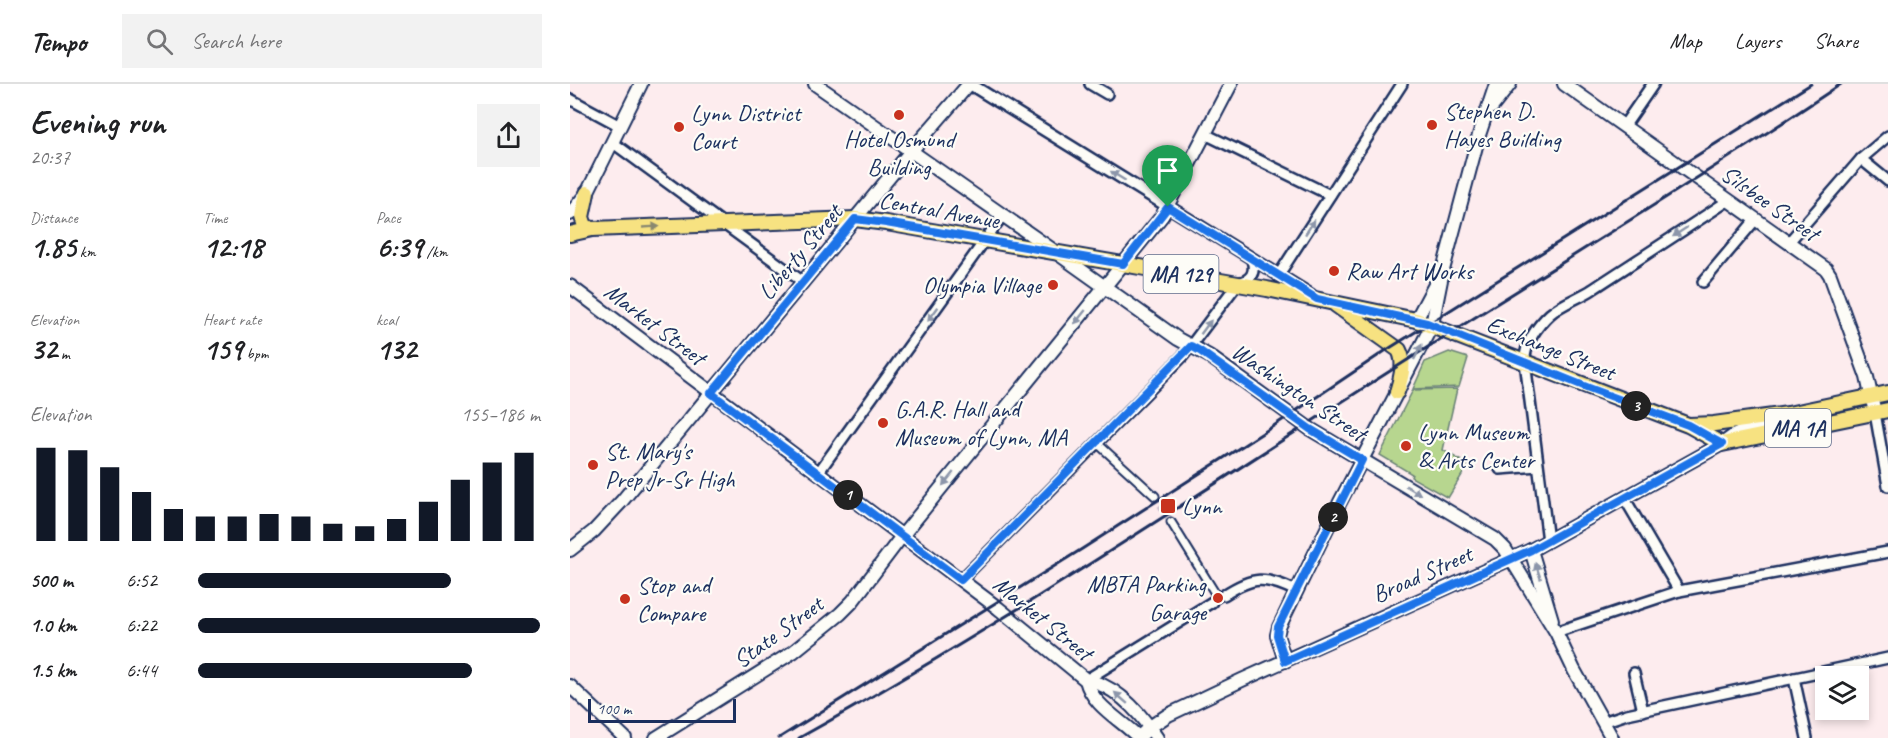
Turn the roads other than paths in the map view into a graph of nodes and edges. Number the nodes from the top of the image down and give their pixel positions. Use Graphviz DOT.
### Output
graph roads {
  1 [pos="640,84"];
  2 [pos="815,84"];
  3 [pos="969,84"];
  4 [pos="1090,84"];
  5 [pos="1231,84"];
  6 [pos="1402,84"];
  7 [pos="1496,84"];
  8 [pos="1510,84"];
  9 [pos="1564,84"];
  10 [pos="1653,84"];
  11 [pos="1107,94"];
  12 [pos="570,99"];
  13 [pos="1487,113"];
  14 [pos="620,126"];
  15 [pos="1624,126"];
  16 [pos="1205,134"];
  17 [pos="1888,136"];
  18 [pos="612,142"];
  19 [pos="911,151"];
  20 [pos="1861,159"];
  21 [pos="1888,182"];
  22 [pos="587,193"];
  23 [pos="1330,195"];
  24 [pos="1729,200"];
  25 [pos="1168,207"];
  26 [pos="570,214"];
  27 [pos="1003,215"];
  28 [pos="855,219"];
  29 [pos="1756,219"];
  30 [pos="723,224"];
  31 [pos="592,229"];
  32 [pos="570,234"];
  33 [pos="985,240"];
  34 [pos="1789,242"];
  35 [pos="1057,253"];
  36 [pos="1252,260"];
  37 [pos="1123,264"];
  38 [pos="1443,270"];
  39 [pos="1278,276"];
  40 [pos="803,282"];
  41 [pos="1703,282"];
  42 [pos="1238,283"];
  43 [pos="570,286"];
  44 [pos="1104,286"];
  45 [pos="1317,299"];
  46 [pos="1332,302"];
  47 [pos="1416,320"];
  48 [pos="1432,325"];
  49 [pos="1191,346"];
  50 [pos="1525,362"];
  51 [pos="1397,392"];
  52 [pos="711,393"];
  53 [pos="1888,393"];
  54 [pos="1871,396"];
  55 [pos="1884,412"];
  56 [pos="1788,414"];
  57 [pos="1688,425"];
  58 [pos="1097,443"];
  59 [pos="1722,444"];
  60 [pos="1362,460"];
  61 [pos="1538,465"];
  62 [pos="1500,469"];
  63 [pos="818,473"];
  64 [pos="1888,486"];
  65 [pos="1155,496"];
  66 [pos="1625,499"];
  67 [pos="1171,522"];
  68 [pos="902,536"];
  69 [pos="1548,541"];
  70 [pos="570,550"];
  71 [pos="1531,550"];
  72 [pos="1888,552"];
  73 [pos="1511,559"];
  74 [pos="961,580"];
  75 [pos="1296,591"];
  76 [pos="1679,591"];
  77 [pos="1218,598"];
  78 [pos="1556,632"];
  79 [pos="1888,658"];
  80 [pos="1285,661"];
  81 [pos="1634,673"];
  82 [pos="1794,678"];
  83 [pos="1086,680"];
  84 [pos="570,686"];
  85 [pos="1643,711"];
  86 [pos="1603,722"];
  87 [pos="1153,733"];
  88 [pos="625,738"];
  89 [pos="656,738"];
  90 [pos="1139,738"];
  91 [pos="1612,738"];
  92 [pos="1808,738"];
  1 -- 14 [label="main road"];
  2 -- 19 [label="main road, Washington Street / MA 129"];
  3 -- 19 [label="main road, Liberty Street"];
  25 -- 3 [label="street, one-way"];
  4 -- 11 [label="street"];
  5 -- 16 [label="main road, State Street"];
  6 -- 23 [label="street"];
  7 -- 13 [label="main road"];
  8 -- 13 [label="main road"];
  9 -- 15 [label="main road, Silsbee Street"];
  10 -- 15 [label="street"];
  12 -- 14 [label="street"];
  13 -- 38 [label="main road"];
  14 -- 18 [label="main road"];
  15 -- 24 [label="main road, Silsbee Street"];
  16 -- 23 [label="street"];
  16 -- 25 [label="main road, State Street"];
  17 -- 20 [label="street"];
  18 -- 22 [label="main road"];
  18 -- 30 [label="street"];
  19 -- 27 [label="main road, Washington Street / MA 129"];
  19 -- 28 [label="main road, Liberty Street"];
  20 -- 21 [label="street"];
  20 -- 34 [label="street"];
  22 -- 26 [label="main road"];
  22 -- 31 [label="main road"];
  39 -- 23 [label="street, one-way"];
  24 -- 29 [label="main road, Silsbee Street"];
  24 -- 50 [label="street, one-way"];
  25 -- 36 [label="street"];
  25 -- 37 [label="main road, State Street"];
  27 -- 33 [label="street"];
  27 -- 35 [label="main road, Washington Street / MA 129"];
  28 -- 30 [label="main road, Central Avenue"];
  28 -- 33 [label="main road, Central Avenue"];
  28 -- 40 [label="main road, Liberty Street"];
  29 -- 34 [label="main road, Silsbee Street"];
  29 -- 41 [label="street"];
  31 -- 30 [label="main road, Central Avenue, one-way"];
  30 -- 40 [label="street"];
  31 -- 32 [label="main road, Central Avenue"];
  33 -- 35 [label="main road, Central Avenue"];
  33 -- 63 [label="street, one-way"];
  34 -- 54 [label="main road, Silsbee Street"];
  35 -- 37 [label="main road, Central Avenue / MA 129"];
  35 -- 44 [label="main road, Washington Street / MA 129"];
  36 -- 39 [label="street"];
  36 -- 42 [label="street"];
  37 -- 42 [label="main road, Central Avenue / MA 129"];
  37 -- 44 [label="main road, State Street"];
  38 -- 47 [label="main road"];
  38 -- 48 [label="main road"];
  39 -- 45 [label="street"];
  40 -- 52 [label="main road, Liberty Street"];
  42 -- 45 [label="main road, MA 129"];
  49 -- 42 [label="street, one-way"];
  43 -- 52 [label="main road, Market Street"];
  44 -- 49 [label="main road, Washington Street / MA 129"];
  44 -- 68 [label="main road, State Street, one-way"];
  45 -- 46 [label="main road, MA 129"];
  46 -- 47 [label="main road, MA 129"];
  46 -- 51 [label="main road"];
  47 -- 48 [label="main road, MA 129"];
  48 -- 50 [label="main road, Exchange Street / MA 129"];
  51 -- 48 [label="main road, one-way"];
  49 -- 58 [label="street"];
  49 -- 60 [label="main road, Washington Street / MA 129"];
  50 -- 57 [label="main road, Exchange Street / MA 129"];
  50 -- 61 [label="street"];
  51 -- 60 [label="main road"];
  52 -- 63 [label="main road, Market Street"];
  52 -- 70 [label="main road, Liberty Street"];
  53 -- 54 [label="main road, Broad Street / MA 1A"];
  54 -- 55 [label="main road, Silsbee Street"];
  54 -- 56 [label="main road, Broad Street / MA 1A"];
  55 -- 59 [label="main road, Broad Street / MA 1A"];
  55 -- 64 [label="street"];
  56 -- 57 [label="main road, Exchange Street / MA 129"];
  56 -- 59 [label="main road, Broad Street / MA 1A"];
  57 -- 59 [label="main road, Exchange Street"];
  58 -- 65 [label="street"];
  58 -- 74 [label="street"];
  59 -- 66 [label="main road, Broad Street / MA 1A"];
  60 -- 73 [label="main road, Washington Street / MA 129, one-way"];
  60 -- 75 [label="main road"];
  61 -- 62 [label="street"];
  61 -- 69 [label="street"];
  63 -- 68 [label="main road, Market Street"];
  66 -- 69 [label="main road, Broad Street / MA 1A"];
  66 -- 76 [label="street"];
  67 -- 77 [label="street"];
  68 -- 74 [label="main road, Market Street"];
  68 -- 89 [label="main road, State Street"];
  69 -- 71 [label="main road, Broad Street / MA 1A"];
  71 -- 73 [label="main road, Broad Street / MA 1A"];
  78 -- 71 [label="main road, Washington Street, one-way"];
  72 -- 76 [label="street"];
  73 -- 78 [label="main road, Washington Street"];
  73 -- 80 [label="main road, Broad Street / MA 1A"];
  74 -- 83 [label="main road, Market Street"];
  75 -- 77 [label="street"];
  75 -- 80 [label="main road"];
  76 -- 78 [label="street"];
  77 -- 83 [label="street"];
  78 -- 86 [label="main road, Washington Street"];
  79 -- 82 [label="street"];
  80 -- 87 [label="main road, Broad Street / MA 1A"];
  81 -- 85 [label="street"];
  82 -- 85 [label="street"];
  82 -- 92 [label="street"];
  87 -- 83 [label="main road, Market Street, one-way"];
  83 -- 90 [label="main road, Market Street"];
  84 -- 88 [label="main road"];
  85 -- 86 [label="street"];
  86 -- 91 [label="main road, Washington Street"];
  87 -- 90 [label="main road, Broad Street / MA 1A"];
}
